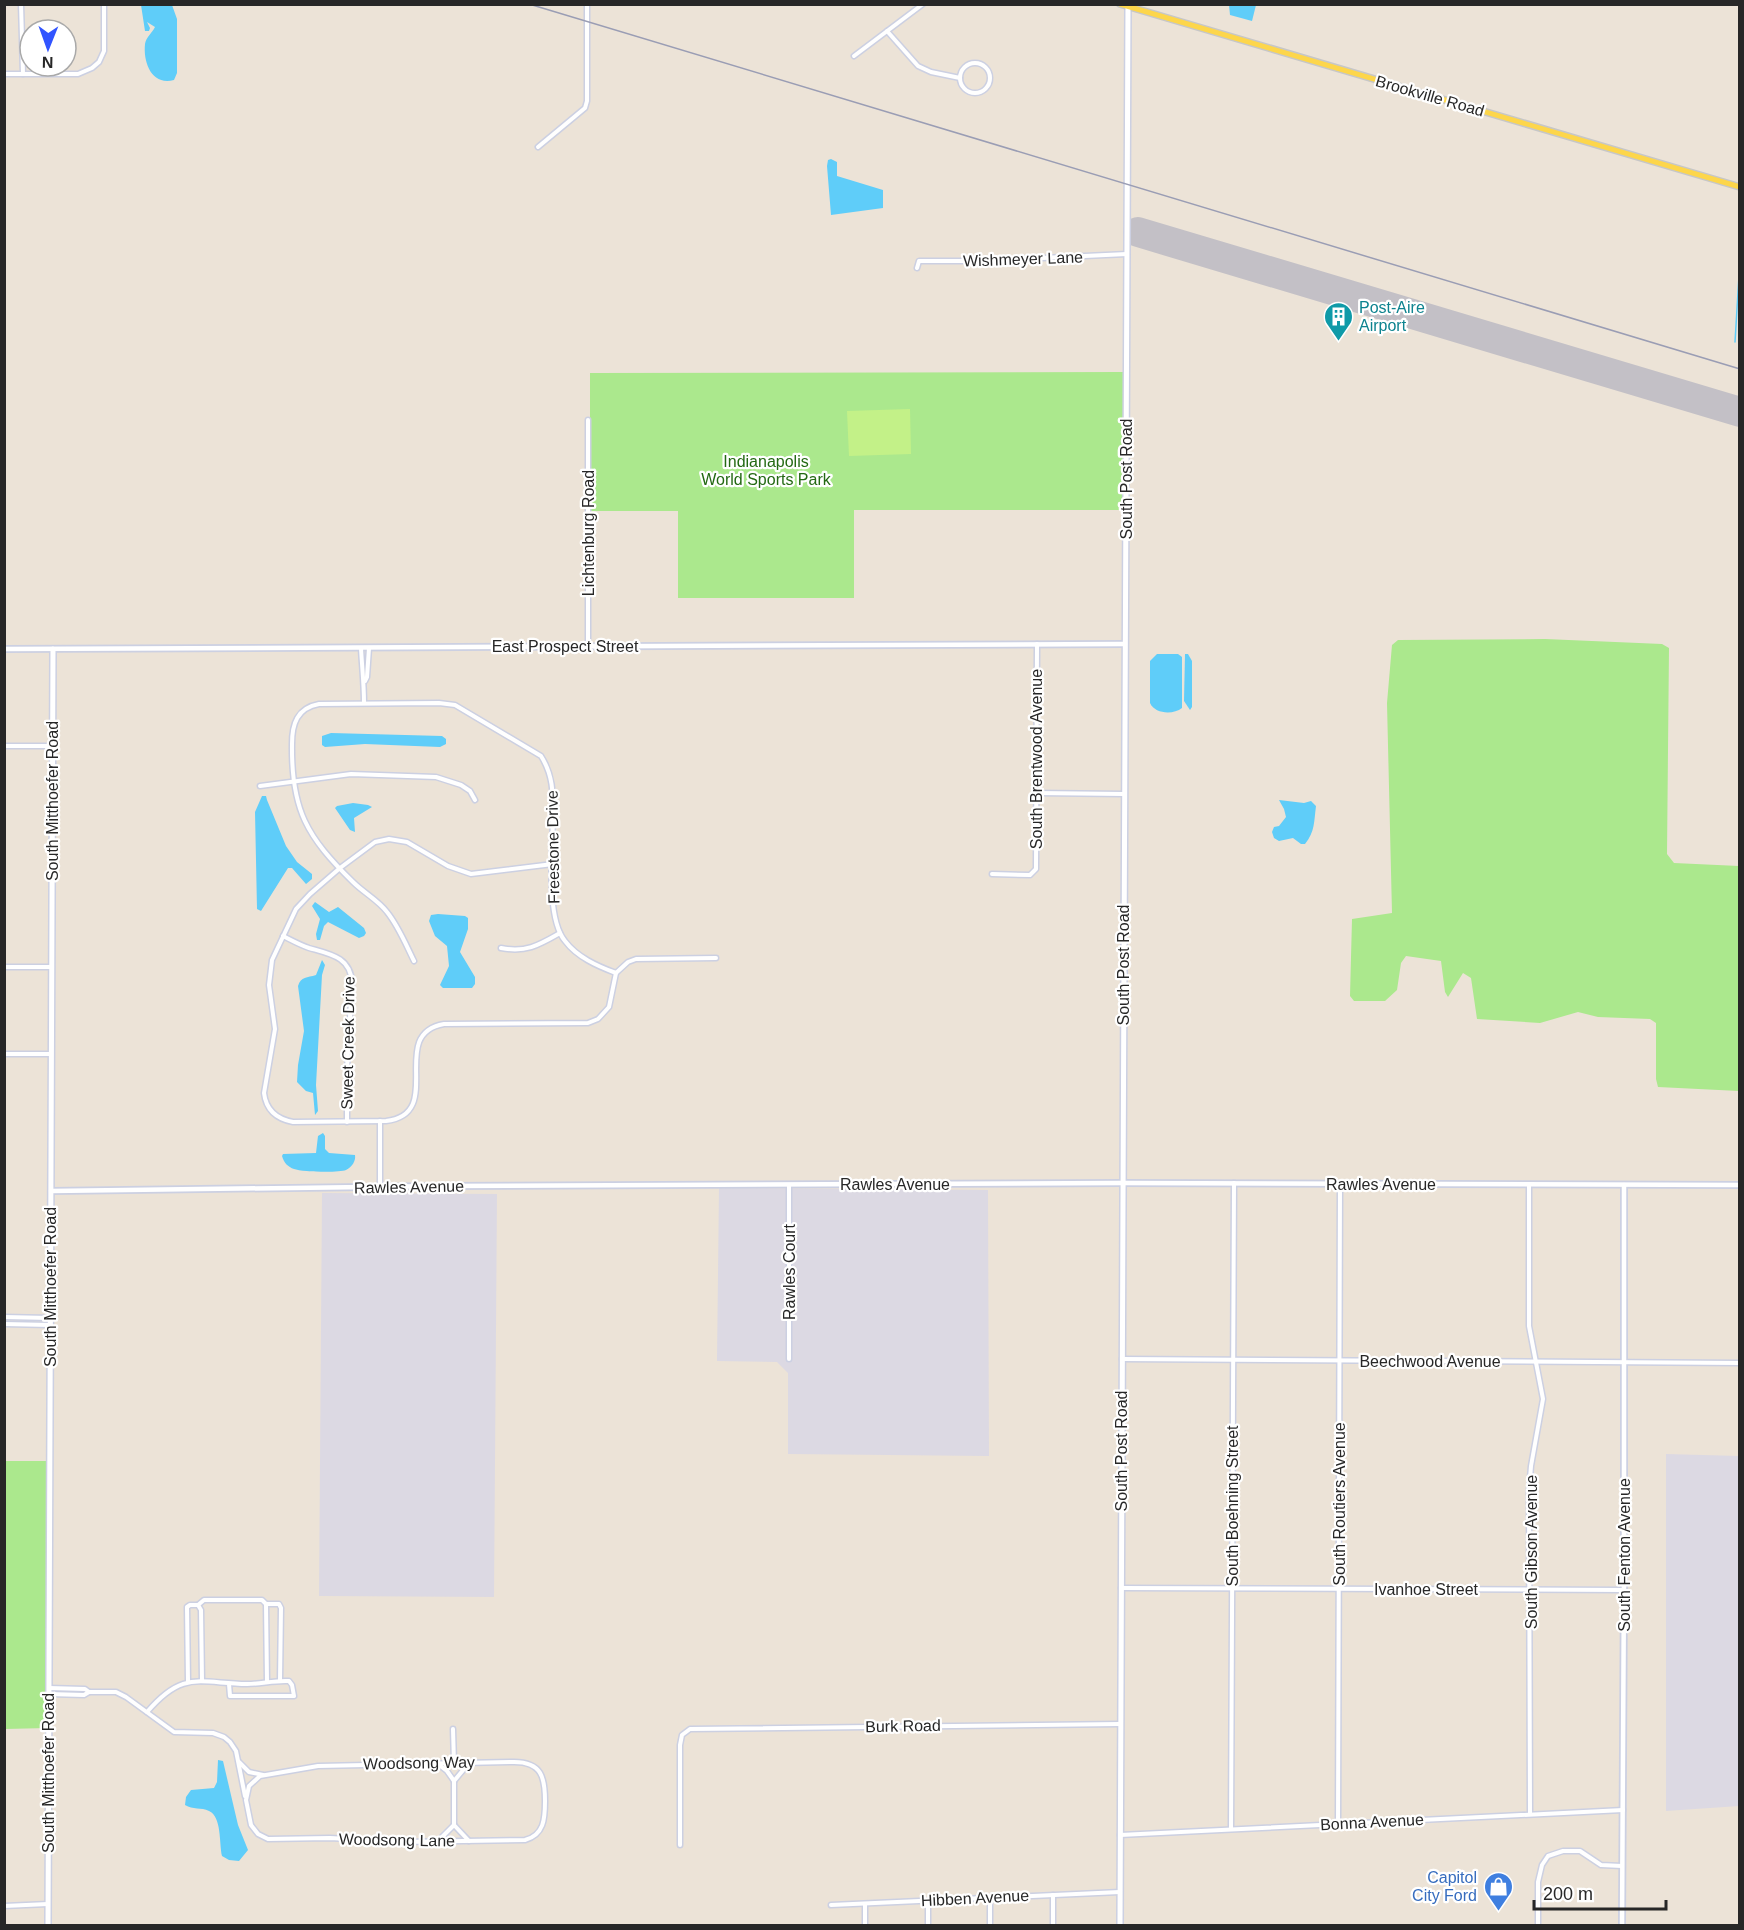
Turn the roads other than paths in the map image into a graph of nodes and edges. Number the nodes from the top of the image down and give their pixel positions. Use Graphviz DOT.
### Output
graph roads {
  1 [pos="104,4"];
  2 [pos="587,4"];
  3 [pos="922,4"];
  4 [pos="1120,4"];
  5 [pos="1128,6"];
  6 [pos="887,31"];
  7 [pos="854,56"];
  8 [pos="78,74"];
  9 [pos="960,78"];
  10 [pos="538,147"];
  11 [pos="1740,188"];
  12 [pos="1127,254"];
  13 [pos="917,268"];
  14 [pos="588,420"];
  15 [pos="1037,644"];
  16 [pos="1125,644"];
  17 [pos="588,646"];
  18 [pos="361,648"];
  19 [pos="369,648"];
  20 [pos="4,649"];
  21 [pos="53,649"];
  22 [pos="364,682"];
  23 [pos="364,703"];
  24 [pos="4,746"];
  25 [pos="52,746"];
  26 [pos="292,781"];
  27 [pos="260,786"];
  28 [pos="1036,793"];
  29 [pos="1124,794"];
  30 [pos="475,800"];
  31 [pos="553,864"];
  32 [pos="340,868"];
  33 [pos="992,874"];
  34 [pos="560,933"];
  35 [pos="283,936"];
  36 [pos="501,948"];
  37 [pos="716,958"];
  38 [pos="414,961"];
  39 [pos="4,967"];
  40 [pos="51,967"];
  41 [pos="616,973"];
  42 [pos="4,1054"];
  43 [pos="51,1054"];
  44 [pos="380,1121"];
  45 [pos="347,1122"];
  46 [pos="1122,1183"];
  47 [pos="1234,1183"];
  48 [pos="1340,1184"];
  49 [pos="789,1185"];
  50 [pos="1529,1185"];
  51 [pos="1624,1185"];
  52 [pos="1740,1185"];
  53 [pos="380,1187"];
  54 [pos="51,1191"];
  55 [pos="4,1317"];
  56 [pos="50,1318"];
  57 [pos="4,1324"];
  58 [pos="50,1325"];
  59 [pos="789,1359"];
  60 [pos="1121,1359"];
  61 [pos="1233,1360"];
  62 [pos="1340,1361"];
  63 [pos="1536,1362"];
  64 [pos="1624,1362"];
  65 [pos="1740,1363"];
  66 [pos="1120,1588"];
  67 [pos="1231,1588"];
  68 [pos="1339,1589"];
  69 [pos="1530,1590"];
  70 [pos="1624,1590"];
  71 [pos="266,1604"];
  72 [pos="198,1605"];
  73 [pos="280,1680"];
  74 [pos="202,1681"];
  75 [pos="188,1682"];
  76 [pos="267,1683"];
  77 [pos="229,1684"];
  78 [pos="49,1691"];
  79 [pos="147,1712"];
  80 [pos="1120,1724"];
  81 [pos="453,1728"];
  82 [pos="237,1757"];
  83 [pos="453,1762"];
  84 [pos="470,1762"];
  85 [pos="437,1764"];
  86 [pos="265,1775"];
  87 [pos="454,1781"];
  88 [pos="246,1800"];
  89 [pos="545,1801"];
  90 [pos="1624,1809"];
  91 [pos="1530,1815"];
  92 [pos="1338,1824"];
  93 [pos="454,1825"];
  94 [pos="1231,1829"];
  95 [pos="1120,1835"];
  96 [pos="438,1841"];
  97 [pos="469,1841"];
  98 [pos="680,1845"];
  99 [pos="1622,1866"];
  100 [pos="1120,1892"];
  101 [pos="1053,1895"];
  102 [pos="990,1898"];
  103 [pos="928,1901"];
  104 [pos="48,1904"];
  105 [pos="865,1904"];
  106 [pos="831,1905"];
  107 [pos="4,1906"];
  108 [pos="48,1926"];
  109 [pos="865,1926"];
  110 [pos="928,1926"];
  111 [pos="990,1926"];
  112 [pos="1053,1926"];
  113 [pos="1120,1926"];
  114 [pos="1538,1926"];
  115 [pos="1622,1926"];
  1 -- 8 [label="street"];
  2 -- 10 [label="street"];
  3 -- 6 [label="street"];
  4 -- 5 [label="main road, Brookville Road"];
  5 -- 11 [label="main road, Brookville Road"];
  5 -- 12 [label="main road, South Post Road"];
  6 -- 7 [label="street"];
  6 -- 9 [label="street"];
  9 -- 9 [label="street"];
  12 -- 13 [label="street, Wishmeyer Lane"];
  12 -- 16 [label="main road, South Post Road"];
  14 -- 17 [label="street, Lichtenburg Road"];
  15 -- 16 [label="street, East Prospect Street"];
  15 -- 17 [label="street, East Prospect Street"];
  15 -- 28 [label="street, South Brentwood Avenue"];
  16 -- 29 [label="main road, South Post Road"];
  17 -- 19 [label="street, East Prospect Street"];
  18 -- 19 [label="street, East Prospect Street"];
  18 -- 21 [label="street, East Prospect Street"];
  18 -- 22 [label="street"];
  19 -- 22 [label="street"];
  20 -- 21 [label="street, East Prospect Street"];
  21 -- 25 [label="main road, South Mitthoefer Road"];
  22 -- 23 [label="street"];
  23 -- 26 [label="street"];
  23 -- 31 [label="street, Freestone Drive"];
  24 -- 25 [label="street"];
  25 -- 40 [label="main road, South Mitthoefer Road"];
  26 -- 27 [label="street"];
  26 -- 30 [label="street"];
  26 -- 32 [label="street"];
  28 -- 29 [label="street"];
  28 -- 33 [label="street, South Brentwood Avenue"];
  29 -- 46 [label="main road, South Post Road"];
  31 -- 32 [label="street"];
  31 -- 34 [label="street, Freestone Drive"];
  32 -- 35 [label="street"];
  32 -- 38 [label="street"];
  34 -- 36 [label="street"];
  34 -- 41 [label="street, Freestone Drive"];
  35 -- 45 [label="street, Sweet Creek Drive"];
  35 -- 45 [label="street"];
  37 -- 41 [label="street"];
  39 -- 40 [label="street"];
  40 -- 43 [label="main road, South Mitthoefer Road"];
  41 -- 44 [label="street"];
  42 -- 43 [label="street"];
  43 -- 54 [label="main road, South Mitthoefer Road"];
  44 -- 45 [label="street"];
  44 -- 53 [label="street"];
  46 -- 47 [label="street, Rawles Avenue"];
  46 -- 49 [label="street, Rawles Avenue"];
  46 -- 60 [label="main road, South Post Road"];
  47 -- 48 [label="street, Rawles Avenue"];
  47 -- 61 [label="street, South Boehning Street"];
  48 -- 50 [label="street, Rawles Avenue"];
  48 -- 62 [label="street, South Routiers Avenue"];
  49 -- 53 [label="street, Rawles Avenue"];
  49 -- 59 [label="street, Rawles Court"];
  50 -- 51 [label="street, Rawles Avenue"];
  50 -- 63 [label="street, South Gibson Avenue"];
  51 -- 52 [label="street, Rawles Avenue"];
  51 -- 64 [label="street, South Fenton Avenue"];
  53 -- 54 [label="street, Rawles Avenue"];
  54 -- 56 [label="main road, South Mitthoefer Road"];
  55 -- 56 [label="street"];
  56 -- 58 [label="main road, South Mitthoefer Road"];
  57 -- 58 [label="street"];
  58 -- 78 [label="main road, South Mitthoefer Road"];
  60 -- 61 [label="street, Beechwood Avenue"];
  60 -- 66 [label="main road, South Post Road"];
  61 -- 62 [label="street, Beechwood Avenue"];
  61 -- 67 [label="street, South Boehning Street"];
  62 -- 63 [label="street, Beechwood Avenue"];
  62 -- 68 [label="street, South Routiers Avenue"];
  63 -- 64 [label="street, Beechwood Avenue"];
  63 -- 69 [label="street, South Gibson Avenue"];
  64 -- 65 [label="street, Beechwood Avenue"];
  64 -- 70 [label="street, South Fenton Avenue"];
  66 -- 67 [label="street, Ivanhoe Street"];
  66 -- 80 [label="main road, South Post Road"];
  67 -- 68 [label="street, Ivanhoe Street"];
  67 -- 94 [label="street, South Boehning Street"];
  68 -- 69 [label="street, Ivanhoe Street"];
  68 -- 92 [label="street, South Routiers Avenue"];
  69 -- 70 [label="street, Ivanhoe Street"];
  69 -- 91 [label="street, South Gibson Avenue"];
  70 -- 90 [label="street, South Fenton Avenue"];
  71 -- 72 [label="street"];
  71 -- 73 [label="street"];
  71 -- 76 [label="street"];
  72 -- 74 [label="street"];
  72 -- 75 [label="street"];
  73 -- 76 [label="street"];
  73 -- 77 [label="street"];
  74 -- 75 [label="street"];
  74 -- 77 [label="street"];
  75 -- 79 [label="street"];
  76 -- 77 [label="street"];
  78 -- 79 [label="street"];
  78 -- 104 [label="main road, South Mitthoefer Road"];
  79 -- 82 [label="street"];
  80 -- 95 [label="main road, South Post Road"];
  80 -- 98 [label="street, Burk Road"];
  81 -- 83 [label="street"];
  82 -- 86 [label="street"];
  82 -- 88 [label="street, Woodsong Lane"];
  83 -- 84 [label="street, Woodsong Way"];
  83 -- 85 [label="street, Woodsong Way"];
  84 -- 87 [label="street"];
  84 -- 89 [label="street, Woodsong Way"];
  85 -- 86 [label="street, Woodsong Way"];
  85 -- 87 [label="street"];
  86 -- 88 [label="street"];
  87 -- 93 [label="street"];
  88 -- 96 [label="street, Woodsong Lane"];
  89 -- 97 [label="street, Woodsong Lane"];
  90 -- 91 [label="street, Bonna Avenue"];
  90 -- 99 [label="street, South Fenton Avenue"];
  91 -- 92 [label="street, Bonna Avenue"];
  92 -- 94 [label="street, Bonna Avenue"];
  93 -- 96 [label="street"];
  93 -- 97 [label="street"];
  94 -- 95 [label="street, Bonna Avenue"];
  95 -- 100 [label="main road, South Post Road"];
  96 -- 97 [label="street, Woodsong Lane"];
  99 -- 114 [label="street"];
  99 -- 115 [label="street, South Fenton Avenue"];
  100 -- 101 [label="street, Hibben Avenue"];
  100 -- 113 [label="main road, South Post Road"];
  101 -- 102 [label="street, Hibben Avenue"];
  101 -- 112 [label="street"];
  102 -- 103 [label="street, Hibben Avenue"];
  102 -- 111 [label="street"];
  103 -- 105 [label="street, Hibben Avenue"];
  103 -- 110 [label="street"];
  104 -- 107 [label="street"];
  104 -- 108 [label="main road, South Mitthoefer Road"];
  105 -- 106 [label="street, Hibben Avenue"];
  105 -- 109 [label="street"];
}
